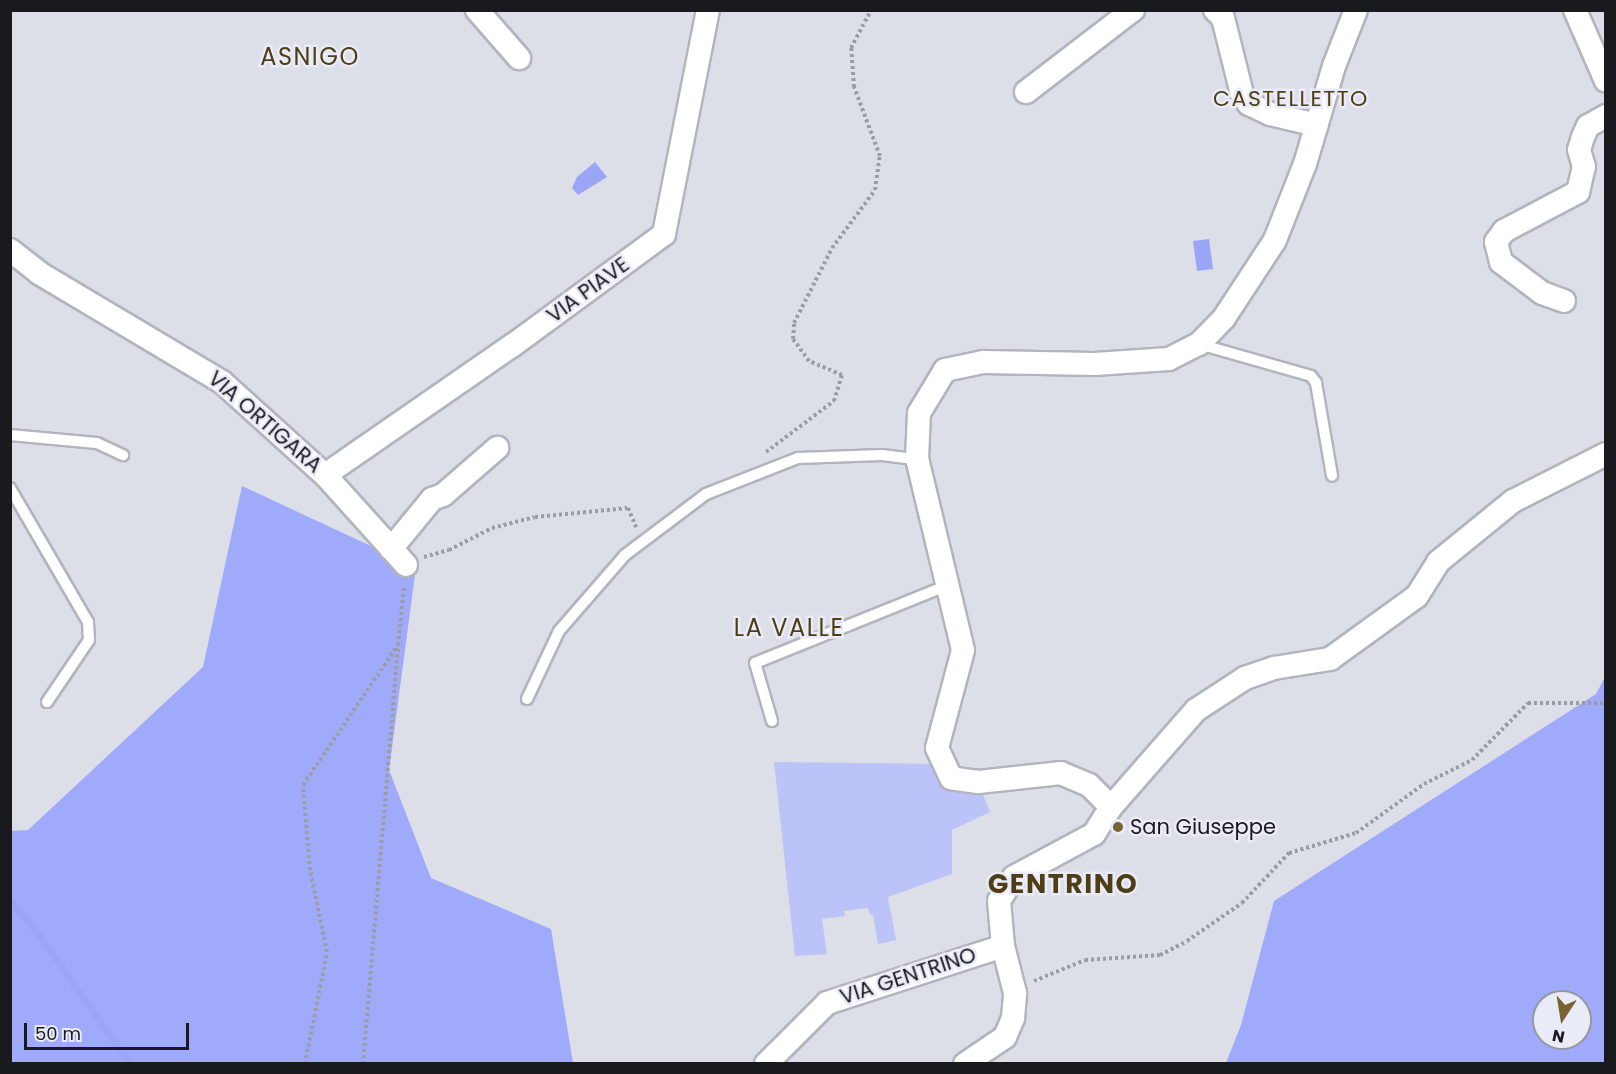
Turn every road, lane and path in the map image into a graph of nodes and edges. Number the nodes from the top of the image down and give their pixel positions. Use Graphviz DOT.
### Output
graph roads {
  1 [pos="477,10"];
  2 [pos="708,10"];
  3 [pos="871,10"];
  4 [pos="1133,10"];
  5 [pos="1215,10"];
  6 [pos="1356,10"];
  7 [pos="1575,10"];
  8 [pos="519,58"];
  9 [pos="1605,81"];
  10 [pos="1026,92"];
  11 [pos="1605,116"];
  12 [pos="1317,124"];
  13 [pos="10,249"];
  14 [pos="1564,301"];
  15 [pos="1198,344"];
  16 [pos="10,435"];
  17 [pos="497,448"];
  18 [pos="1605,454"];
  19 [pos="123,455"];
  20 [pos="760,456"];
  21 [pos="917,459"];
  22 [pos="1605,464"];
  23 [pos="1583,468"];
  24 [pos="325,474"];
  25 [pos="1332,476"];
  26 [pos="10,488"];
  27 [pos="628,508"];
  28 [pos="391,549"];
  29 [pos="406,565"];
  30 [pos="948,585"];
  31 [pos="398,645"];
  32 [pos="526,699"];
  33 [pos="47,702"];
  34 [pos="1605,703"];
  35 [pos="772,721"];
  36 [pos="1111,807"];
  37 [pos="1003,946"];
  38 [pos="1015,993"];
  39 [pos="305,1064"];
  40 [pos="363,1064"];
  41 [pos="766,1064"];
  42 [pos="964,1064"];
  1 -- 8 [label="street"];
  2 -- 24 [label="street, VIA PIAVE"];
  3 -- 20 [label="path"];
  4 -- 10 [label="street"];
  5 -- 12 [label="street"];
  6 -- 12 [label="street"];
  7 -- 9 [label="street"];
  11 -- 14 [label="street"];
  12 -- 15 [label="street"];
  13 -- 24 [label="street, VIA ORTIGARA"];
  15 -- 21 [label="street"];
  15 -- 25 [label="lane"];
  16 -- 19 [label="lane"];
  17 -- 28 [label="street"];
  18 -- 23 [label="street"];
  21 -- 30 [label="street"];
  21 -- 32 [label="lane"];
  22 -- 23 [label="street"];
  23 -- 36 [label="street"];
  24 -- 28 [label="street, VIA ORTIGARA"];
  26 -- 33 [label="lane"];
  27 -- 29 [label="path"];
  28 -- 29 [label="street, VIA ORTIGARA"];
  29 -- 31 [label="path"];
  30 -- 35 [label="lane"];
  30 -- 36 [label="street"];
  31 -- 39 [label="path"];
  31 -- 40 [label="path"];
  34 -- 38 [label="path"];
  36 -- 37 [label="street"];
  37 -- 38 [label="street"];
  37 -- 41 [label="street, VIA GENTRINO"];
  38 -- 42 [label="street"];
}
